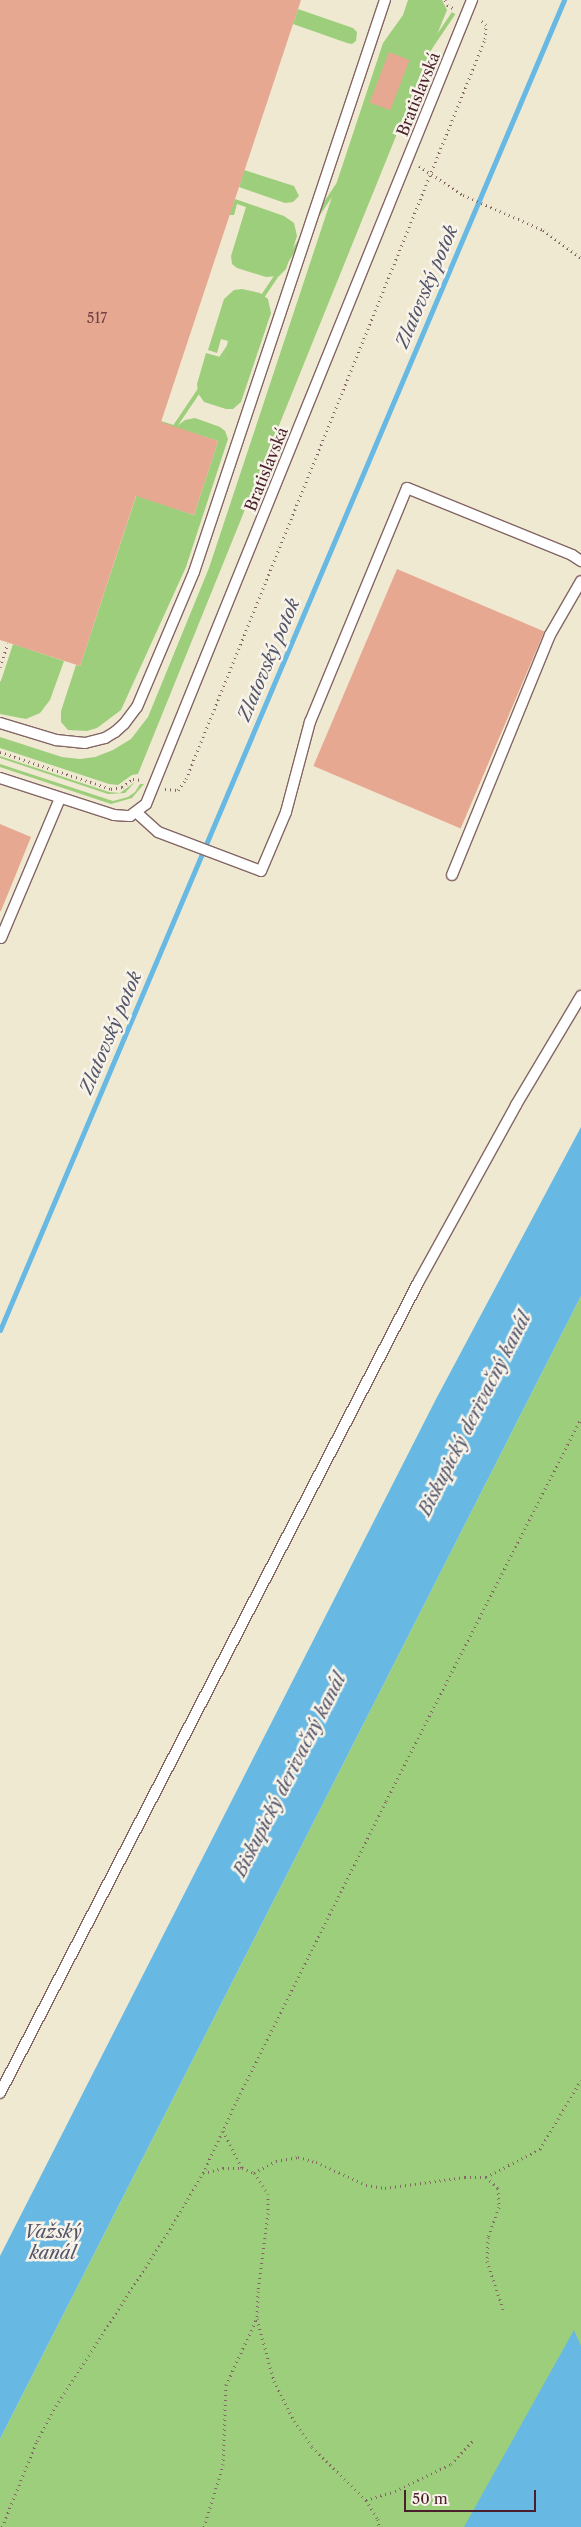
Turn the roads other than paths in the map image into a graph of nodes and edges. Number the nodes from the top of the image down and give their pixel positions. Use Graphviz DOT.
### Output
graph roads {
  1 [pos="385,0"];
  2 [pos="472,0"];
  3 [pos="581,561"];
  4 [pos="581,581"];
  5 [pos="0,723"];
  6 [pos="0,778"];
  7 [pos="60,798"];
  8 [pos="137,813"];
  9 [pos="452,875"];
  10 [pos="1,938"];
  11 [pos="581,996"];
  12 [pos="0,2094"];
  1 -- 5 [label="lane"];
  2 -- 8 [label="lane, Bratislavská"];
  3 -- 8 [label="lane"];
  4 -- 9 [label="lane"];
  6 -- 7 [label="lane"];
  7 -- 8 [label="lane"];
  7 -- 10 [label="lane"];
  11 -- 12 [label="lane"];
}
